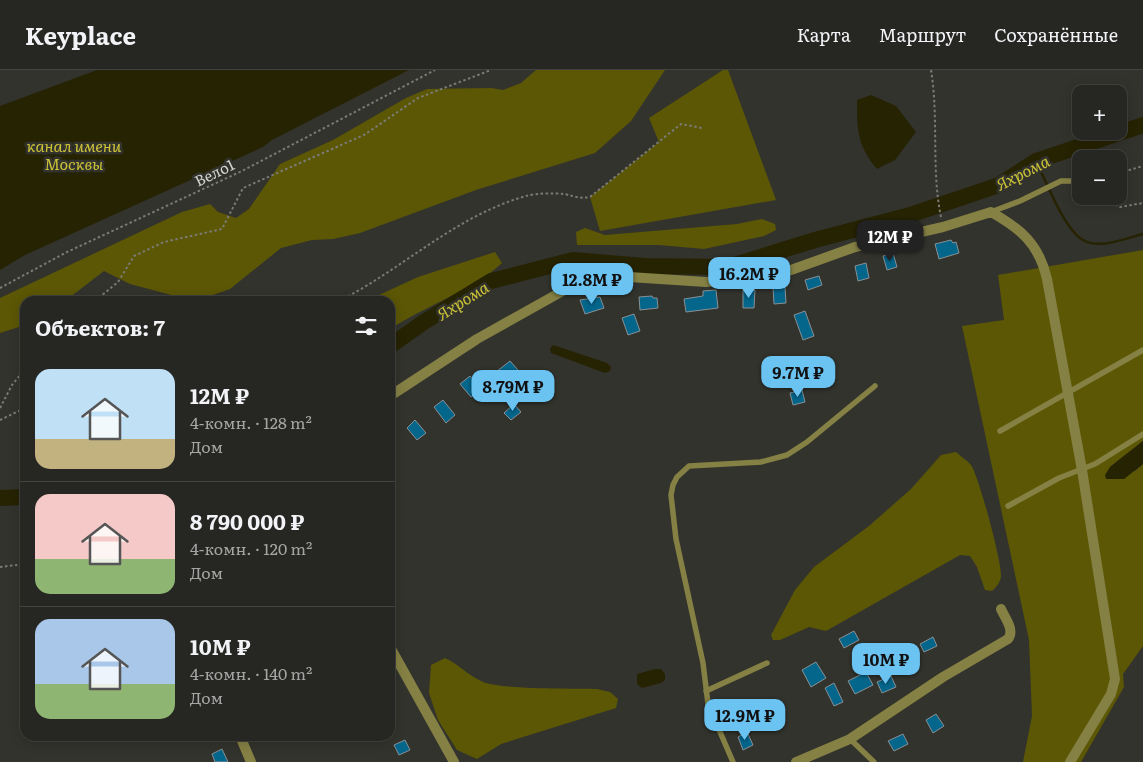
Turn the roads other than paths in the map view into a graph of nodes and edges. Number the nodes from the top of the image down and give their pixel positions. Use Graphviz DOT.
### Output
graph roads {
  1 [pos="1072,181"];
  2 [pos="990,212"];
  3 [pos="1143,350"];
  4 [pos="875,386"];
  5 [pos="395,393"];
  6 [pos="1068,394"];
  7 [pos="1000,430"];
  8 [pos="1143,434"];
  9 [pos="1082,470"];
  10 [pos="1008,506"];
  11 [pos="1001,609"];
  12 [pos="395,656"];
  13 [pos="766,663"];
  14 [pos="706,690"];
  15 [pos="850,739"];
  16 [pos="242,741"];
  17 [pos="252,762"];
  18 [pos="454,762"];
  19 [pos="733,762"];
  20 [pos="796,762"];
  21 [pos="874,762"];
  22 [pos="1070,762"];
  1 -- 2 [label="lane"];
  2 -- 5 [label="street"];
  2 -- 6 [label="street"];
  3 -- 6 [label="lane"];
  4 -- 14 [label="lane"];
  6 -- 7 [label="lane"];
  6 -- 9 [label="street"];
  8 -- 9 [label="lane"];
  9 -- 10 [label="lane"];
  9 -- 22 [label="street"];
  11 -- 15 [label="street"];
  12 -- 18 [label="street"];
  13 -- 14 [label="lane"];
  14 -- 19 [label="lane"];
  15 -- 20 [label="street"];
  15 -- 21 [label="lane"];
  16 -- 17 [label="street"];
}
